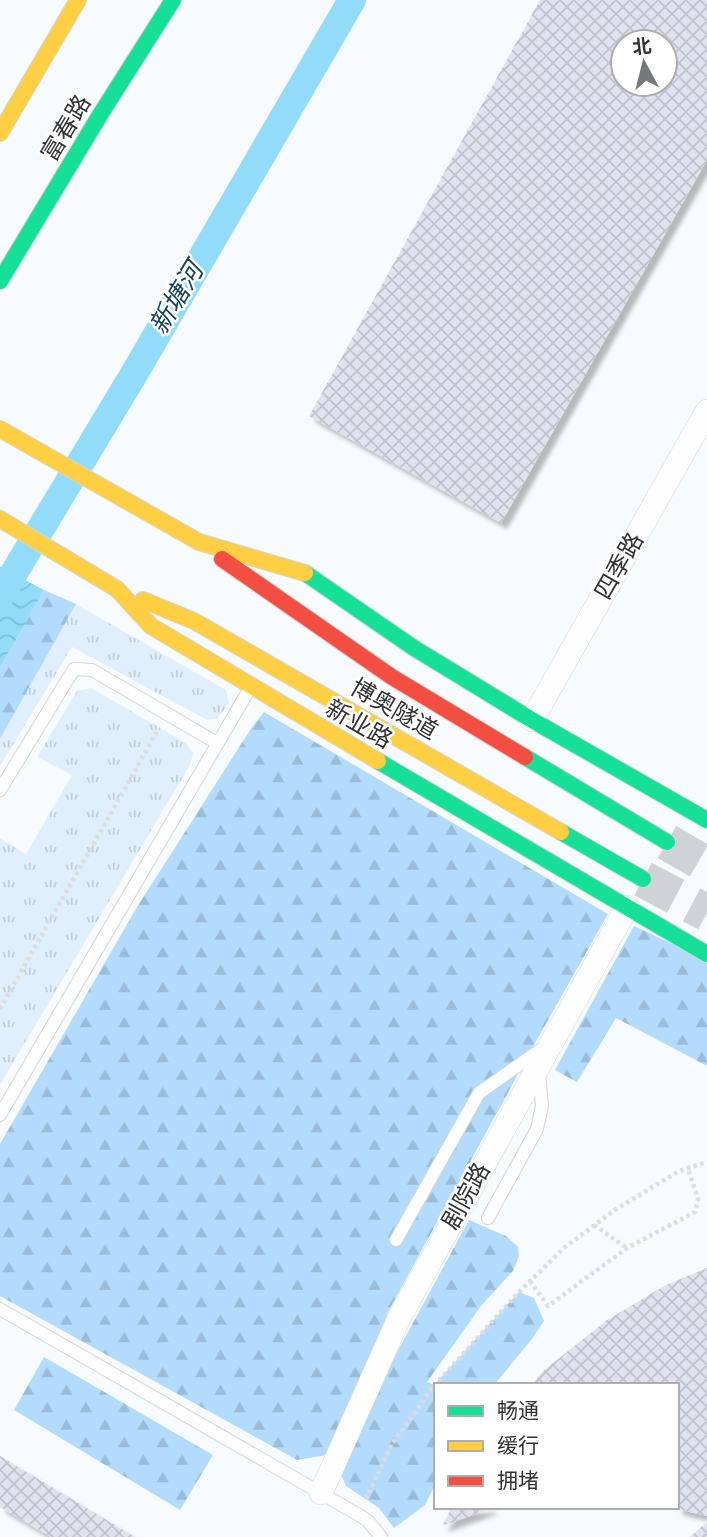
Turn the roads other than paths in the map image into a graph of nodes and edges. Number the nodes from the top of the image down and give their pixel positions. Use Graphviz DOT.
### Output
graph roads {
  1 [pos="78,0"];
  2 [pos="173,0"];
  3 [pos="0,133"];
  4 [pos="0,281"];
  5 [pos="707,411"];
  6 [pos="0,429"];
  7 [pos="0,519"];
  8 [pos="199,542"];
  9 [pos="117,589"];
  10 [pos="251,687"];
  11 [pos="531,720"];
  12 [pos="217,743"];
  13 [pos="0,790"];
  14 [pos="707,820"];
  15 [pos="667,842"];
  16 [pos="643,879"];
  17 [pos="627,907"];
  18 [pos="707,954"];
  19 [pos="552,1041"];
  20 [pos="538,1065"];
  21 [pos="0,1115"];
  22 [pos="488,1218"];
  23 [pos="396,1240"];
  24 [pos="0,1309"];
  25 [pos="321,1493"];
  26 [pos="381,1537"];
  1 -- 3 [label="main road"];
  2 -- 4 [label="main road, 富春路"];
  5 -- 11 [label="street, 四季路"];
  6 -- 8 [label="main road"];
  7 -- 9 [label="main road, 新业路"];
  8 -- 11 [label="main road"];
  8 -- 15 [label="main road, 博奥隧道"];
  9 -- 10 [label="main road, 新业路"];
  9 -- 16 [label="main road, 博奥隧道"];
  10 -- 12 [label="lane"];
  10 -- 17 [label="main road, 新业路"];
  11 -- 14 [label="main road"];
  12 -- 13 [label="lane"];
  12 -- 21 [label="lane"];
  17 -- 18 [label="main road, 新业路"];
  17 -- 19 [label="street, 剧院路"];
  19 -- 20 [label="street, 剧院路"];
  19 -- 23 [label="lane"];
  20 -- 22 [label="lane"];
  20 -- 25 [label="street, 剧院路"];
  24 -- 25 [label="lane"];
  25 -- 26 [label="lane"];
}
